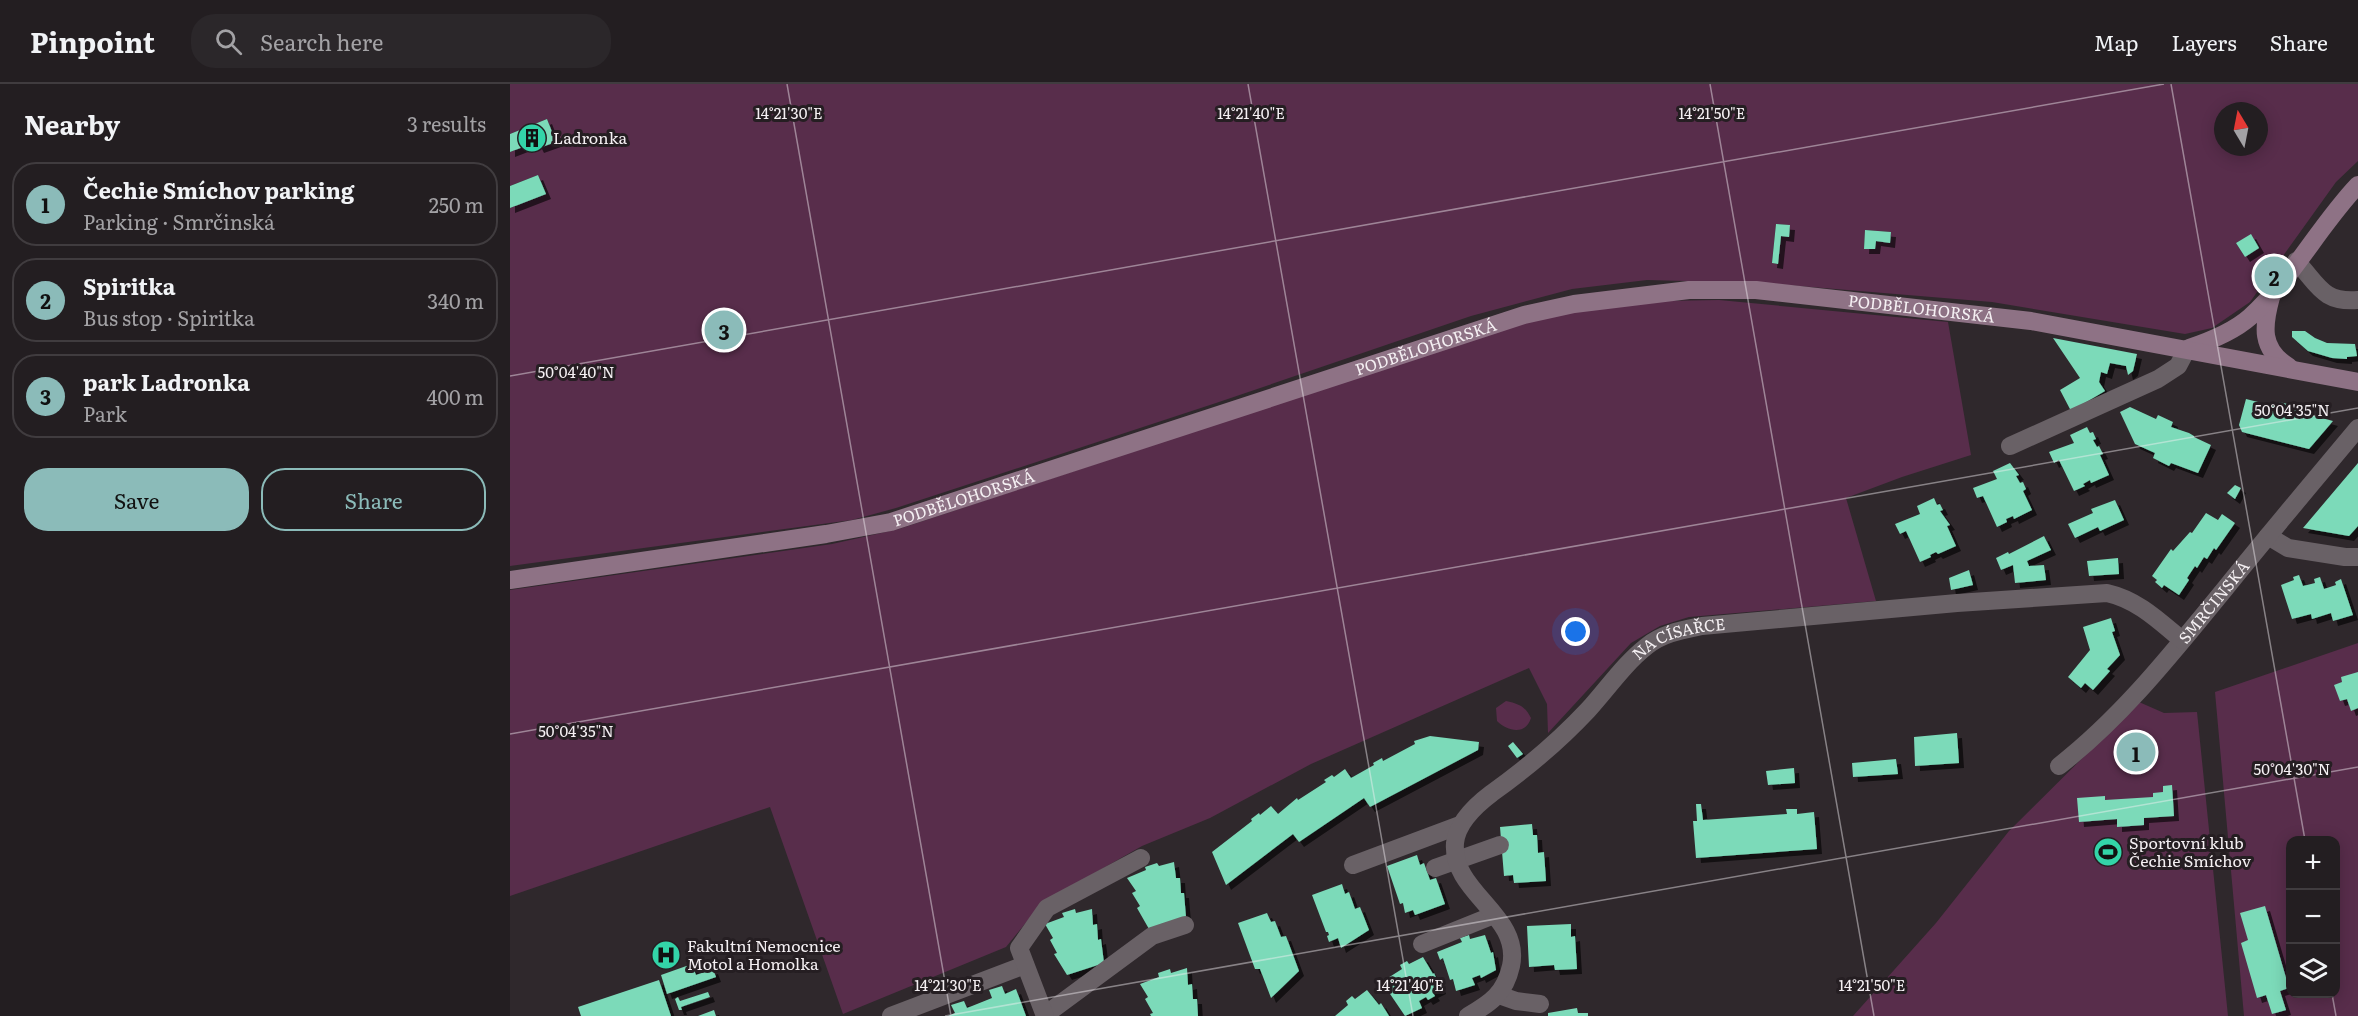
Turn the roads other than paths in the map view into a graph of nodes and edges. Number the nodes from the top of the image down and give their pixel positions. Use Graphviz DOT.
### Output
graph roads {
  1 [pos="2358,185"];
  2 [pos="2296,261"];
  3 [pos="2272,295"];
  4 [pos="2358,300"];
  5 [pos="2268,344"];
  6 [pos="2187,349"];
  7 [pos="2254,361"];
  8 [pos="2295,371"];
  9 [pos="2358,382"];
  10 [pos="2358,428"];
  11 [pos="2010,446"];
  12 [pos="2268,536"];
  13 [pos="2358,557"];
  14 [pos="510,580"];
  15 [pos="2182,640"];
  16 [pos="2059,766"];
  17 [pos="1460,825"];
  18 [pos="1500,845"];
  19 [pos="1141,858"];
  20 [pos="1455,861"];
  21 [pos="1353,865"];
  22 [pos="1435,868"];
  23 [pos="1494,915"];
  24 [pos="1185,925"];
  25 [pos="1422,944"];
  26 [pos="1025,965"];
  27 [pos="1499,995"];
  28 [pos="1540,1004"];
  29 [pos="1045,1015"];
  30 [pos="891,1016"];
  31 [pos="1468,1016"];
  1 -- 2 [label="street"];
  2 -- 3 [label="street"];
  2 -- 4 [label="street"];
  3 -- 5 [label="street"];
  3 -- 6 [label="street"];
  5 -- 7 [label="street"];
  5 -- 8 [label="street"];
  6 -- 7 [label="street, PODBĚLOHORSKÁ"];
  6 -- 11 [label="street"];
  6 -- 14 [label="street, PODBĚLOHORSKÁ"];
  7 -- 8 [label="street, PODBĚLOHORSKÁ"];
  8 -- 9 [label="street, PODBĚLOHORSKÁ"];
  10 -- 12 [label="street, SMRČINSKÁ"];
  12 -- 13 [label="street"];
  12 -- 15 [label="street, SMRČINSKÁ"];
  15 -- 16 [label="street, SMRČINSKÁ"];
  15 -- 17 [label="street, NA CÍSAŘCE"];
  17 -- 20 [label="street"];
  17 -- 21 [label="street"];
  18 -- 20 [label="street"];
  19 -- 26 [label="street"];
  20 -- 22 [label="street"];
  20 -- 23 [label="street"];
  23 -- 25 [label="street"];
  23 -- 27 [label="street"];
  24 -- 29 [label="street"];
  26 -- 29 [label="street"];
  26 -- 30 [label="street"];
  27 -- 28 [label="street"];
  27 -- 31 [label="street"];
}
